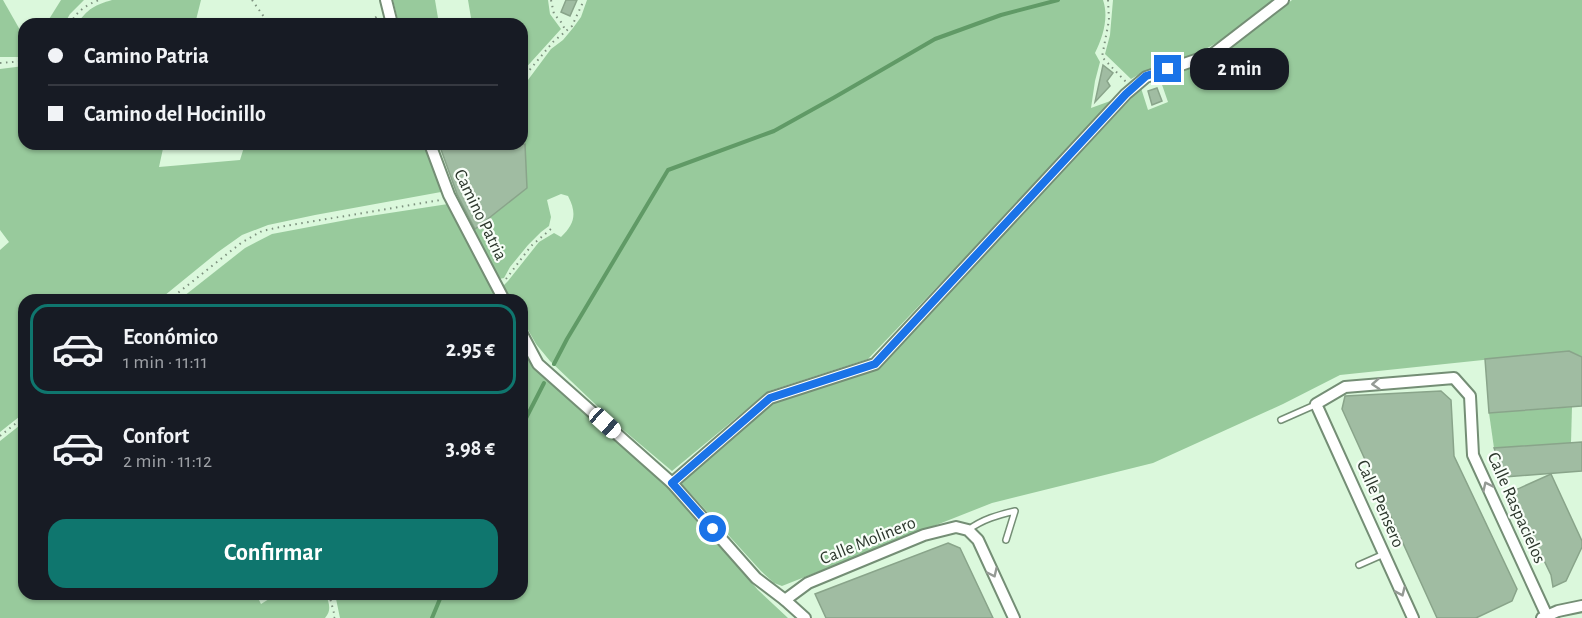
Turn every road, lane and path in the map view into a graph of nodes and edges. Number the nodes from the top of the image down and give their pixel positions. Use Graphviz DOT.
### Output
graph roads {
  1 [pos="99,0"];
  2 [pos="252,0"];
  3 [pos="551,0"];
  4 [pos="584,0"];
  5 [pos="1108,0"];
  6 [pos="1283,0"];
  7 [pos="387,5"];
  8 [pos="74,18"];
  9 [pos="265,18"];
  10 [pos="372,18"];
  11 [pos="566,31"];
  12 [pos="18,62"];
  13 [pos="0,63"];
  14 [pos="528,72"];
  15 [pos="1132,88"];
  16 [pos="432,150"];
  17 [pos="451,199"];
  18 [pos="551,229"];
  19 [pos="496,285"];
  20 [pos="177,294"];
  21 [pos="501,294"];
  22 [pos="528,345"];
  23 [pos="1316,404"];
  24 [pos="1281,420"];
  25 [pos="18,422"];
  26 [pos="0,436"];
  27 [pos="672,483"];
  28 [pos="968,530"];
  29 [pos="1006,540"];
  30 [pos="1384,554"];
  31 [pos="1359,565"];
  32 [pos="331,600"];
  33 [pos="785,600"];
  34 [pos="1582,606"];
  35 [pos="1544,617"];
  36 [pos="334,618"];
  37 [pos="805,618"];
  38 [pos="1014,618"];
  39 [pos="1413,618"];
  1 -- 8 [label="path"];
  2 -- 9 [label="path"];
  3 -- 11 [label="path"];
  4 -- 11 [label="path"];
  5 -- 15 [label="path"];
  6 -- 15 [label="street"];
  7 -- 10 [label="path"];
  11 -- 14 [label="path"];
  12 -- 13 [label="path"];
  15 -- 27 [label="street"];
  16 -- 17 [label="street, Camino Patria"];
  17 -- 19 [label="street, Camino Patria"];
  17 -- 20 [label="path"];
  18 -- 19 [label="path"];
  19 -- 21 [label="street, Camino Patria"];
  22 -- 27 [label="street"];
  23 -- 24 [label="lane"];
  23 -- 30 [label="street, Calle Pensero"];
  35 -- 23 [label="street, Calle Raspacielos, one-way"];
  25 -- 26 [label="path"];
  27 -- 33 [label="street"];
  28 -- 29 [label="lane"];
  28 -- 33 [label="street, Calle Molinero"];
  28 -- 38 [label="street, one-way"];
  30 -- 31 [label="lane"];
  30 -- 39 [label="street, Calle Pensero, one-way"];
  32 -- 36 [label="path"];
  33 -- 37 [label="street"];
  34 -- 35 [label="street"];
}
